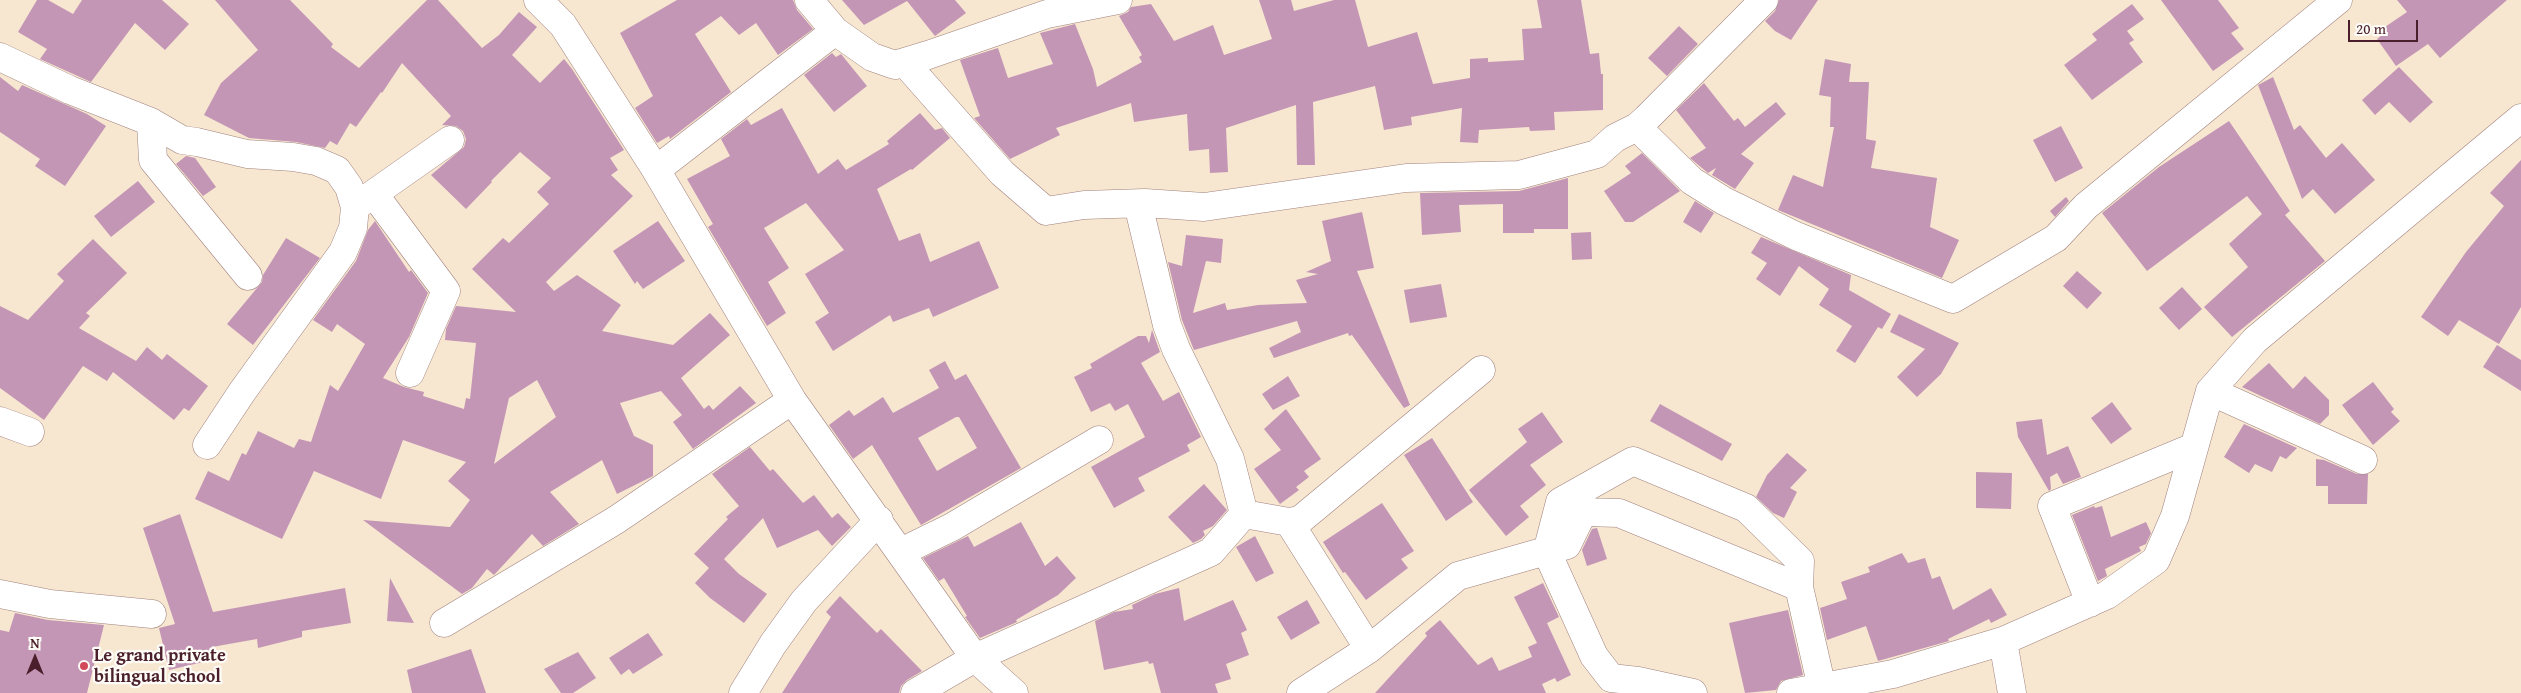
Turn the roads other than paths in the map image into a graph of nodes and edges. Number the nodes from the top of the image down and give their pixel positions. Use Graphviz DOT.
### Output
graph roads {
  1 [pos="538,0"];
  2 [pos="809,0"];
  3 [pos="1118,0"];
  4 [pos="1764,0"];
  5 [pos="2338,0"];
  6 [pos="835,31"];
  7 [pos="0,56"];
  8 [pos="905,63"];
  9 [pos="2521,118"];
  10 [pos="151,122"];
  11 [pos="1637,127"];
  12 [pos="450,140"];
  13 [pos="656,170"];
  14 [pos="364,201"];
  15 [pos="1138,204"];
  16 [pos="248,276"];
  17 [pos="1481,370"];
  18 [pos="410,373"];
  19 [pos="2210,390"];
  20 [pos="792,400"];
  21 [pos="0,421"];
  22 [pos="30,432"];
  23 [pos="1099,440"];
  24 [pos="207,445"];
  25 [pos="2194,447"];
  26 [pos="2363,460"];
  27 [pos="1244,514"];
  28 [pos="879,520"];
  29 [pos="1290,522"];
  30 [pos="901,552"];
  31 [pos="1547,552"];
  32 [pos="1799,587"];
  33 [pos="0,594"];
  34 [pos="2090,603"];
  35 [pos="152,614"];
  36 [pos="444,623"];
  37 [pos="2004,642"];
  38 [pos="1369,649"];
  39 [pos="975,658"];
  40 [pos="1611,686"];
  41 [pos="1822,688"];
  42 [pos="743,693"];
  43 [pos="915,693"];
  44 [pos="1014,693"];
  45 [pos="1301,693"];
  46 [pos="1693,693"];
  47 [pos="1791,693"];
  48 [pos="2012,693"];
  1 -- 13 [label="street"];
  2 -- 6 [label="street"];
  3 -- 8 [label="street"];
  4 -- 11 [label="street"];
  5 -- 11 [label="street"];
  6 -- 8 [label="street"];
  6 -- 13 [label="street"];
  7 -- 10 [label="street"];
  8 -- 15 [label="street"];
  9 -- 19 [label="street"];
  10 -- 14 [label="street"];
  10 -- 16 [label="street"];
  11 -- 15 [label="street"];
  12 -- 14 [label="street"];
  13 -- 20 [label="street"];
  14 -- 18 [label="street"];
  14 -- 24 [label="street"];
  15 -- 27 [label="street"];
  17 -- 29 [label="street"];
  19 -- 25 [label="street"];
  19 -- 26 [label="street"];
  20 -- 28 [label="street"];
  20 -- 36 [label="street"];
  21 -- 22 [label="street"];
  23 -- 30 [label="street"];
  25 -- 34 [label="street"];
  25 -- 34 [label="street"];
  27 -- 29 [label="street"];
  27 -- 39 [label="street"];
  28 -- 30 [label="street"];
  28 -- 42 [label="street"];
  29 -- 38 [label="street"];
  30 -- 39 [label="street"];
  31 -- 32 [label="street"];
  31 -- 32 [label="street"];
  31 -- 38 [label="street"];
  31 -- 40 [label="street"];
  32 -- 41 [label="street"];
  33 -- 35 [label="street"];
  34 -- 37 [label="street"];
  37 -- 41 [label="street"];
  37 -- 48 [label="street"];
  38 -- 45 [label="street"];
  39 -- 43 [label="street"];
  39 -- 44 [label="street"];
  40 -- 46 [label="street"];
  41 -- 47 [label="street"];
}
